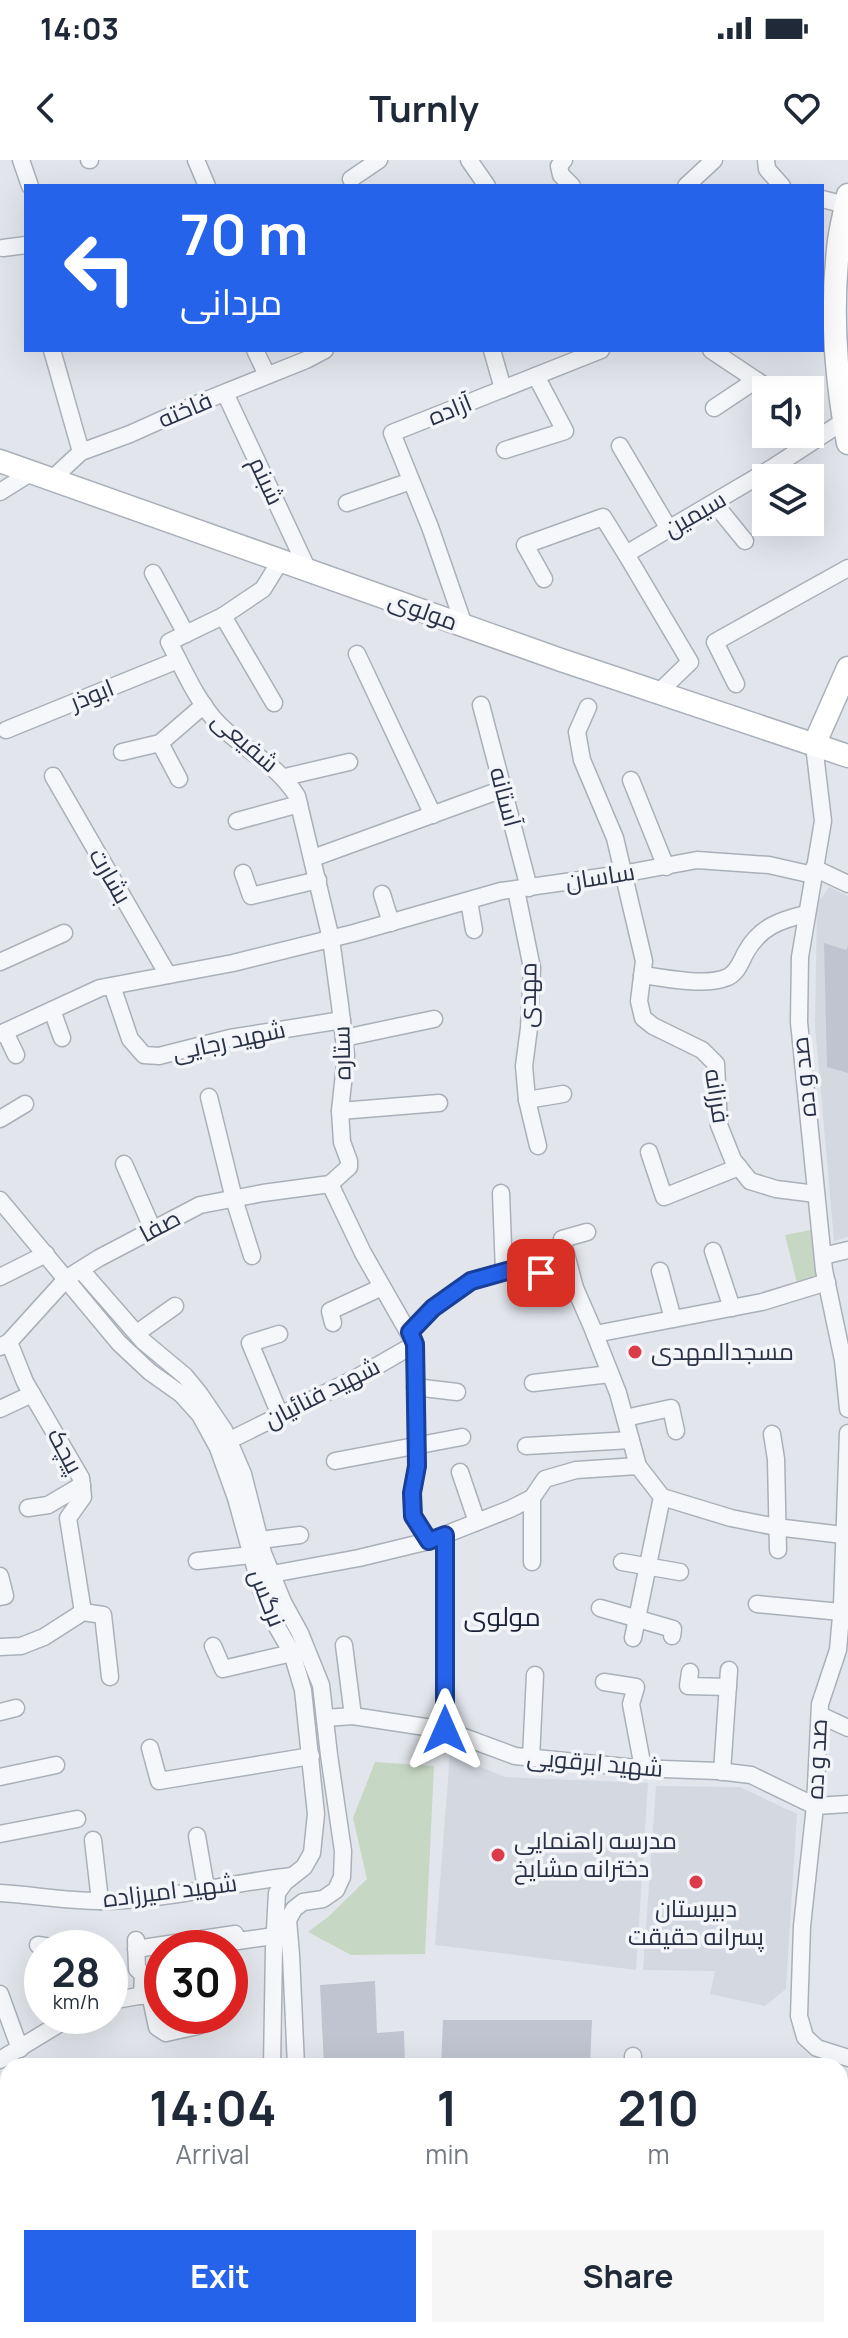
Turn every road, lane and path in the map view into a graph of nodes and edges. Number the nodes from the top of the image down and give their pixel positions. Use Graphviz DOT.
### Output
graph roads {
  1 [pos="21,160"];
  2 [pos="196,160"];
  3 [pos="379,160"];
  4 [pos="564,160"];
  5 [pos="714,160"];
  6 [pos="766,160"];
  7 [pos="475,162"];
  8 [pos="351,179"];
  9 [pos="29,184"];
  10 [pos="206,184"];
  11 [pos="486,184"];
  12 [pos="570,184"];
  13 [pos="688,184"];
  14 [pos="780,184"];
  15 [pos="824,200"];
  16 [pos="846,210"];
  17 [pos="24,245"];
  18 [pos="3,248"];
  19 [pos="829,292"];
  20 [pos="53,352"];
  21 [pos="256,352"];
  22 [pos="317,352"];
  23 [pos="493,352"];
  24 [pos="596,352"];
  25 [pos="714,352"];
  26 [pos="267,375"];
  27 [pos="536,376"];
  28 [pos="752,377"];
  29 [pos="752,383"];
  30 [pos="503,389"];
  31 [pos="225,393"];
  32 [pos="714,408"];
  33 [pos="824,432"];
  34 [pos="846,432"];
  35 [pos="620,446"];
  36 [pos="796,448"];
  37 [pos="505,450"];
  38 [pos="81,452"];
  39 [pos="0,461"];
  40 [pos="42,476"];
  41 [pos="411,481"];
  42 [pos="0,492"];
  43 [pos="347,503"];
  44 [pos="714,503"];
  45 [pos="669,529"];
  46 [pos="745,541"];
  47 [pos="626,554"];
  48 [pos="281,560"];
  49 [pos="848,568"];
  50 [pos="308,570"];
  51 [pos="153,573"];
  52 [pos="544,579"];
  53 [pos="223,616"];
  54 [pos="464,625"];
  55 [pos="186,634"];
  56 [pos="357,654"];
  57 [pos="178,660"];
  58 [pos="848,668"];
  59 [pos="736,684"];
  60 [pos="658,693"];
  61 [pos="274,703"];
  62 [pos="204,705"];
  63 [pos="481,705"];
  64 [pos="588,707"];
  65 [pos="6,730"];
  66 [pos="160,743"];
  67 [pos="814,745"];
  68 [pos="122,752"];
  69 [pos="848,756"];
  70 [pos="349,762"];
  71 [pos="53,776"];
  72 [pos="285,777"];
  73 [pos="179,779"];
  74 [pos="631,780"];
  75 [pos="503,789"];
  76 [pos="299,804"];
  77 [pos="433,815"];
  78 [pos="237,821"];
  79 [pos="313,858"];
  80 [pos="666,867"];
  81 [pos="814,872"];
  82 [pos="243,873"];
  83 [pos="622,874"];
  84 [pos="318,880"];
  85 [pos="848,884"];
  86 [pos="522,889"];
  87 [pos="382,894"];
  88 [pos="469,901"];
  89 [pos="806,914"];
  90 [pos="391,923"];
  91 [pos="474,930"];
  92 [pos="64,933"];
  93 [pos="331,939"];
  94 [pos="0,962"];
  95 [pos="168,975"];
  96 [pos="642,975"];
  97 [pos="718,980"];
  98 [pos="112,986"];
  99 [pos="714,997"];
  100 [pos="52,1010"];
  101 [pos="434,1019"];
  102 [pos="342,1020"];
  103 [pos="3,1033"];
  104 [pos="62,1038"];
  105 [pos="344,1038"];
  106 [pos="16,1055"];
  107 [pos="563,1094"];
  108 [pos="209,1097"];
  109 [pos="527,1100"];
  110 [pos="439,1103"];
  111 [pos="25,1104"];
  112 [pos="340,1111"];
  113 [pos="0,1119"];
  114 [pos="538,1146"];
  115 [pos="649,1152"];
  116 [pos="124,1164"];
  117 [pos="739,1167"];
  118 [pos="330,1184"];
  119 [pos="501,1193"];
  120 [pos="816,1194"];
  121 [pos="234,1199"];
  122 [pos="3,1208"];
  123 [pos="153,1230"];
  124 [pos="587,1232"];
  125 [pos="848,1250"];
  126 [pos="713,1251"];
  127 [pos="46,1254"];
  128 [pos="252,1256"];
  129 [pos="823,1256"];
  130 [pos="660,1271"];
  131 [pos="504,1272"];
  132 [pos="74,1274"];
  133 [pos="0,1277"];
  134 [pos="827,1282"];
  135 [pos="382,1287"];
  136 [pos="575,1288"];
  137 [pos="175,1306"];
  138 [pos="732,1308"];
  139 [pos="673,1319"];
  140 [pos="333,1323"];
  141 [pos="842,1329"];
  142 [pos="137,1333"];
  143 [pos="279,1334"];
  144 [pos="595,1334"];
  145 [pos="413,1338"];
  146 [pos="5,1344"];
  147 [pos="610,1374"];
  148 [pos="533,1383"];
  149 [pos="415,1387"];
  150 [pos="457,1392"];
  151 [pos="32,1394"];
  152 [pos="0,1409"];
  153 [pos="848,1409"];
  154 [pos="280,1415"];
  155 [pos="625,1418"];
  156 [pos="676,1431"];
  157 [pos="848,1433"];
  158 [pos="772,1434"];
  159 [pos="462,1437"];
  160 [pos="631,1440"];
  161 [pos="228,1441"];
  162 [pos="416,1446"];
  163 [pos="526,1446"];
  164 [pos="335,1461"];
  165 [pos="638,1466"];
  166 [pos="460,1472"];
  167 [pos="82,1485"];
  168 [pos="847,1489"];
  169 [pos="662,1497"];
  170 [pos="532,1498"];
  171 [pos="28,1508"];
  172 [pos="477,1522"];
  173 [pos="776,1527"];
  174 [pos="300,1535"];
  175 [pos="445,1535"];
  176 [pos="843,1535"];
  177 [pos="260,1540"];
  178 [pos="429,1541"];
  179 [pos="778,1550"];
  180 [pos="251,1555"];
  181 [pos="845,1556"];
  182 [pos="197,1561"];
  183 [pos="532,1562"];
  184 [pos="622,1562"];
  185 [pos="647,1567"];
  186 [pos="680,1572"];
  187 [pos="272,1574"];
  188 [pos="0,1576"];
  189 [pos="0,1597"];
  190 [pos="757,1604"];
  191 [pos="600,1608"];
  192 [pos="83,1612"];
  193 [pos="841,1612"];
  194 [pos="638,1617"];
  195 [pos="672,1636"];
  196 [pos="633,1638"];
  197 [pos="344,1645"];
  198 [pos="213,1646"];
  199 [pos="0,1647"];
  200 [pos="292,1653"];
  201 [pos="690,1672"];
  202 [pos="535,1675"];
  203 [pos="110,1677"];
  204 [pos="604,1682"];
  205 [pos="820,1715"];
  206 [pos="353,1716"];
  207 [pos="325,1718"];
  208 [pos="848,1728"];
  209 [pos="445,1730"];
  210 [pos="150,1748"];
  211 [pos="311,1756"];
  212 [pos="531,1758"];
  213 [pos="56,1765"];
  214 [pos="643,1768"];
  215 [pos="722,1772"];
  216 [pos="0,1777"];
  217 [pos="848,1804"];
  218 [pos="815,1806"];
  219 [pos="77,1819"];
  220 [pos="0,1834"];
  221 [pos="197,1836"];
  222 [pos="93,1840"];
  223 [pos="292,1876"];
  224 [pos="206,1888"];
  225 [pos="0,1893"];
  226 [pos="100,1901"];
  227 [pos="274,1936"];
  228 [pos="0,1994"];
  229 [pos="142,1996"];
  230 [pos="128,1998"];
  231 [pos="44,2034"];
  232 [pos="20,2049"];
  233 [pos="4,2058"];
  234 [pos="272,2058"];
  235 [pos="296,2058"];
  236 [pos="848,2058"];
  1 -- 9 [label="street"];
  2 -- 10 [label="street"];
  3 -- 8 [label="street"];
  4 -- 12 [label="street"];
  5 -- 13 [label="street"];
  6 -- 14 [label="street"];
  7 -- 11 [label="street"];
  15 -- 16 [label="street"];
  16 -- 19 [label="main road"];
  17 -- 18 [label="street"];
  19 -- 34 [label="main road"];
  20 -- 38 [label="street"];
  21 -- 26 [label="street"];
  22 -- 26 [label="street, فاخته"];
  23 -- 30 [label="street"];
  24 -- 27 [label="street, آزاده"];
  25 -- 28 [label="street"];
  26 -- 31 [label="street, فاخته"];
  27 -- 30 [label="street, آزاده"];
  27 -- 37 [label="street"];
  29 -- 32 [label="street"];
  30 -- 41 [label="street, آزاده"];
  31 -- 38 [label="street, فاخته"];
  31 -- 50 [label="street, شبنم"];
  33 -- 34 [label="street, سیمین"];
  35 -- 45 [label="street"];
  36 -- 44 [label="street, سیمین"];
  38 -- 40 [label="street, فاخته"];
  39 -- 40 [label="main road, مولوی"];
  40 -- 42 [label="street, فاخته"];
  40 -- 48 [label="main road, مولوی"];
  41 -- 43 [label="street"];
  41 -- 54 [label="street, آزاده"];
  44 -- 45 [label="street, سیمین"];
  44 -- 46 [label="street"];
  45 -- 47 [label="street, سیمین"];
  47 -- 52 [label="street"];
  47 -- 60 [label="street"];
  48 -- 50 [label="main road, مولوی"];
  48 -- 53 [label="street"];
  49 -- 59 [label="street"];
  50 -- 54 [label="main road, مولوی"];
  51 -- 55 [label="street"];
  53 -- 55 [label="street"];
  53 -- 61 [label="street"];
  54 -- 60 [label="main road, مولوی"];
  55 -- 57 [label="street, شفیعی"];
  56 -- 77 [label="street"];
  57 -- 62 [label="street, شفیعی"];
  57 -- 65 [label="street, ابوذر"];
  58 -- 67 [label="main road"];
  60 -- 67 [label="main road, مولوی"];
  62 -- 66 [label="street"];
  62 -- 72 [label="street, شفیعی"];
  63 -- 75 [label="street, آستانه"];
  64 -- 83 [label="street, فرزانه"];
  66 -- 68 [label="street"];
  66 -- 73 [label="street"];
  67 -- 69 [label="main road, مولوی"];
  67 -- 81 [label="street, صد و ده"];
  70 -- 72 [label="street"];
  71 -- 95 [label="street, بشارت"];
  72 -- 76 [label="street, شفیعی"];
  74 -- 80 [label="street"];
  75 -- 77 [label="street"];
  75 -- 86 [label="street, آستانه"];
  76 -- 78 [label="street"];
  76 -- 79 [label="street, شفیعی"];
  77 -- 79 [label="street"];
  79 -- 84 [label="street, شفیعی"];
  80 -- 81 [label="street, ساسان"];
  80 -- 83 [label="street, ساسان"];
  81 -- 85 [label="street, ساسان"];
  81 -- 89 [label="street, صد و ده"];
  82 -- 84 [label="street"];
  83 -- 86 [label="street, ساسان"];
  83 -- 96 [label="street, فرزانه"];
  84 -- 93 [label="street, شفیعی"];
  86 -- 88 [label="street, ساسان"];
  86 -- 109 [label="street, مهدی"];
  87 -- 90 [label="street"];
  88 -- 90 [label="street, ساسان"];
  88 -- 91 [label="street"];
  89 -- 97 [label="street"];
  89 -- 120 [label="street, صد و ده"];
  90 -- 93 [label="street, ساسان"];
  92 -- 94 [label="street"];
  93 -- 95 [label="street, ساسان"];
  93 -- 102 [label="street, ستاره"];
  95 -- 98 [label="street, ساسان"];
  96 -- 97 [label="street"];
  96 -- 117 [label="street, فرزانه"];
  97 -- 99 [label="street"];
  98 -- 100 [label="street, ساسان"];
  98 -- 102 [label="street, شهید رجایی"];
  100 -- 103 [label="street, ساسان"];
  100 -- 104 [label="street"];
  101 -- 105 [label="street"];
  102 -- 105 [label="street, ستاره"];
  103 -- 106 [label="street"];
  105 -- 112 [label="street, ستاره"];
  107 -- 109 [label="street"];
  108 -- 121 [label="street"];
  109 -- 114 [label="street, مهدی"];
  110 -- 112 [label="street"];
  111 -- 113 [label="street"];
  112 -- 118 [label="street, ستاره"];
  115 -- 117 [label="street"];
  116 -- 123 [label="street"];
  117 -- 120 [label="street"];
  118 -- 121 [label="street, صفا"];
  118 -- 135 [label="street"];
  119 -- 131 [label="street"];
  120 -- 129 [label="street, صد و ده"];
  121 -- 123 [label="street, صفا"];
  121 -- 128 [label="street"];
  122 -- 127 [label="street, نرگس"];
  123 -- 132 [label="street, صفا"];
  124 -- 136 [label="street"];
  125 -- 129 [label="street"];
  126 -- 138 [label="street"];
  127 -- 132 [label="street, نرگس"];
  127 -- 133 [label="street"];
  129 -- 134 [label="street, صد و ده"];
  130 -- 139 [label="street"];
  131 -- 136 [label="street"];
  131 -- 145 [label="street, شهید فنائیان"];
  132 -- 142 [label="street, نرگس"];
  132 -- 146 [label="street, صفا"];
  132 -- 180 [label="street, نرگس"];
  134 -- 138 [label="street"];
  134 -- 141 [label="street, صد و ده"];
  135 -- 140 [label="street"];
  135 -- 145 [label="street"];
  136 -- 144 [label="street"];
  137 -- 142 [label="street"];
  138 -- 139 [label="street"];
  139 -- 144 [label="street"];
  141 -- 153 [label="street, صد و ده"];
  142 -- 161 [label="street, نرگس"];
  143 -- 154 [label="street"];
  144 -- 147 [label="street"];
  145 -- 149 [label="street"];
  145 -- 154 [label="street, شهید فنائیان"];
  146 -- 151 [label="street, پیچک"];
  147 -- 148 [label="street"];
  147 -- 155 [label="street"];
  149 -- 150 [label="street"];
  149 -- 162 [label="street"];
  151 -- 152 [label="street"];
  151 -- 167 [label="street, پیچک"];
  154 -- 161 [label="street, شهید فنائیان"];
  155 -- 156 [label="street"];
  155 -- 160 [label="street"];
  157 -- 168 [label="street, صد و ده"];
  158 -- 173 [label="street"];
  159 -- 162 [label="street"];
  160 -- 163 [label="street"];
  160 -- 165 [label="street"];
  161 -- 177 [label="street, نرگس"];
  162 -- 164 [label="street"];
  162 -- 178 [label="street"];
  165 -- 169 [label="street"];
  165 -- 170 [label="street"];
  166 -- 172 [label="street"];
  167 -- 171 [label="street"];
  167 -- 192 [label="street, پیچک"];
  168 -- 176 [label="street, صد و ده"];
  169 -- 173 [label="street"];
  169 -- 185 [label="street"];
  170 -- 172 [label="street"];
  170 -- 183 [label="street"];
  172 -- 175 [label="street"];
  173 -- 176 [label="street"];
  173 -- 179 [label="street"];
  174 -- 177 [label="street"];
  175 -- 178 [label="street"];
  175 -- 209 [label="street"];
  176 -- 181 [label="street, صد و ده"];
  177 -- 187 [label="street, نرگس"];
  178 -- 187 [label="street"];
  180 -- 182 [label="street"];
  180 -- 200 [label="street, نرگس"];
  181 -- 193 [label="street, صد و ده"];
  184 -- 185 [label="street"];
  185 -- 186 [label="street"];
  185 -- 194 [label="street"];
  187 -- 207 [label="street, نرگس"];
  188 -- 189 [label="street"];
  190 -- 193 [label="street"];
  191 -- 194 [label="street"];
  192 -- 199 [label="street"];
  192 -- 203 [label="street"];
  193 -- 205 [label="street, صد و ده"];
  194 -- 195 [label="street"];
  194 -- 196 [label="street"];
  197 -- 206 [label="street"];
  198 -- 200 [label="street"];
  200 -- 211 [label="street, نرگس"];
  201 -- 215 [label="street"];
  202 -- 212 [label="street"];
  204 -- 214 [label="street"];
  205 -- 208 [label="street"];
  205 -- 218 [label="street, صد و ده"];
  206 -- 207 [label="street, شهید ابرقویی"];
  206 -- 209 [label="street, شهید ابرقویی"];
  207 -- 235 [label="street, نرگس"];
  209 -- 212 [label="street, شهید ابرقویی"];
  210 -- 211 [label="street"];
  211 -- 223 [label="street, نرگس"];
  212 -- 214 [label="street, شهید ابرقویی"];
  213 -- 216 [label="street"];
  214 -- 215 [label="street, شهید ابرقویی"];
  215 -- 218 [label="street, شهید ابرقویی"];
  217 -- 218 [label="street"];
  218 -- 236 [label="street, صد و ده"];
  219 -- 220 [label="street"];
  221 -- 224 [label="street"];
  222 -- 226 [label="street"];
  223 -- 224 [label="street, شهید امیرزاده"];
  223 -- 227 [label="street, نرگس"];
  224 -- 226 [label="street, شهید امیرزاده"];
  225 -- 226 [label="street, شهید امیرزاده"];
  227 -- 229 [label="street"];
  227 -- 234 [label="street, نرگس"];
  228 -- 232 [label="street"];
  229 -- 230 [label="street"];
  231 -- 232 [label="street"];
  232 -- 233 [label="street"];
}
